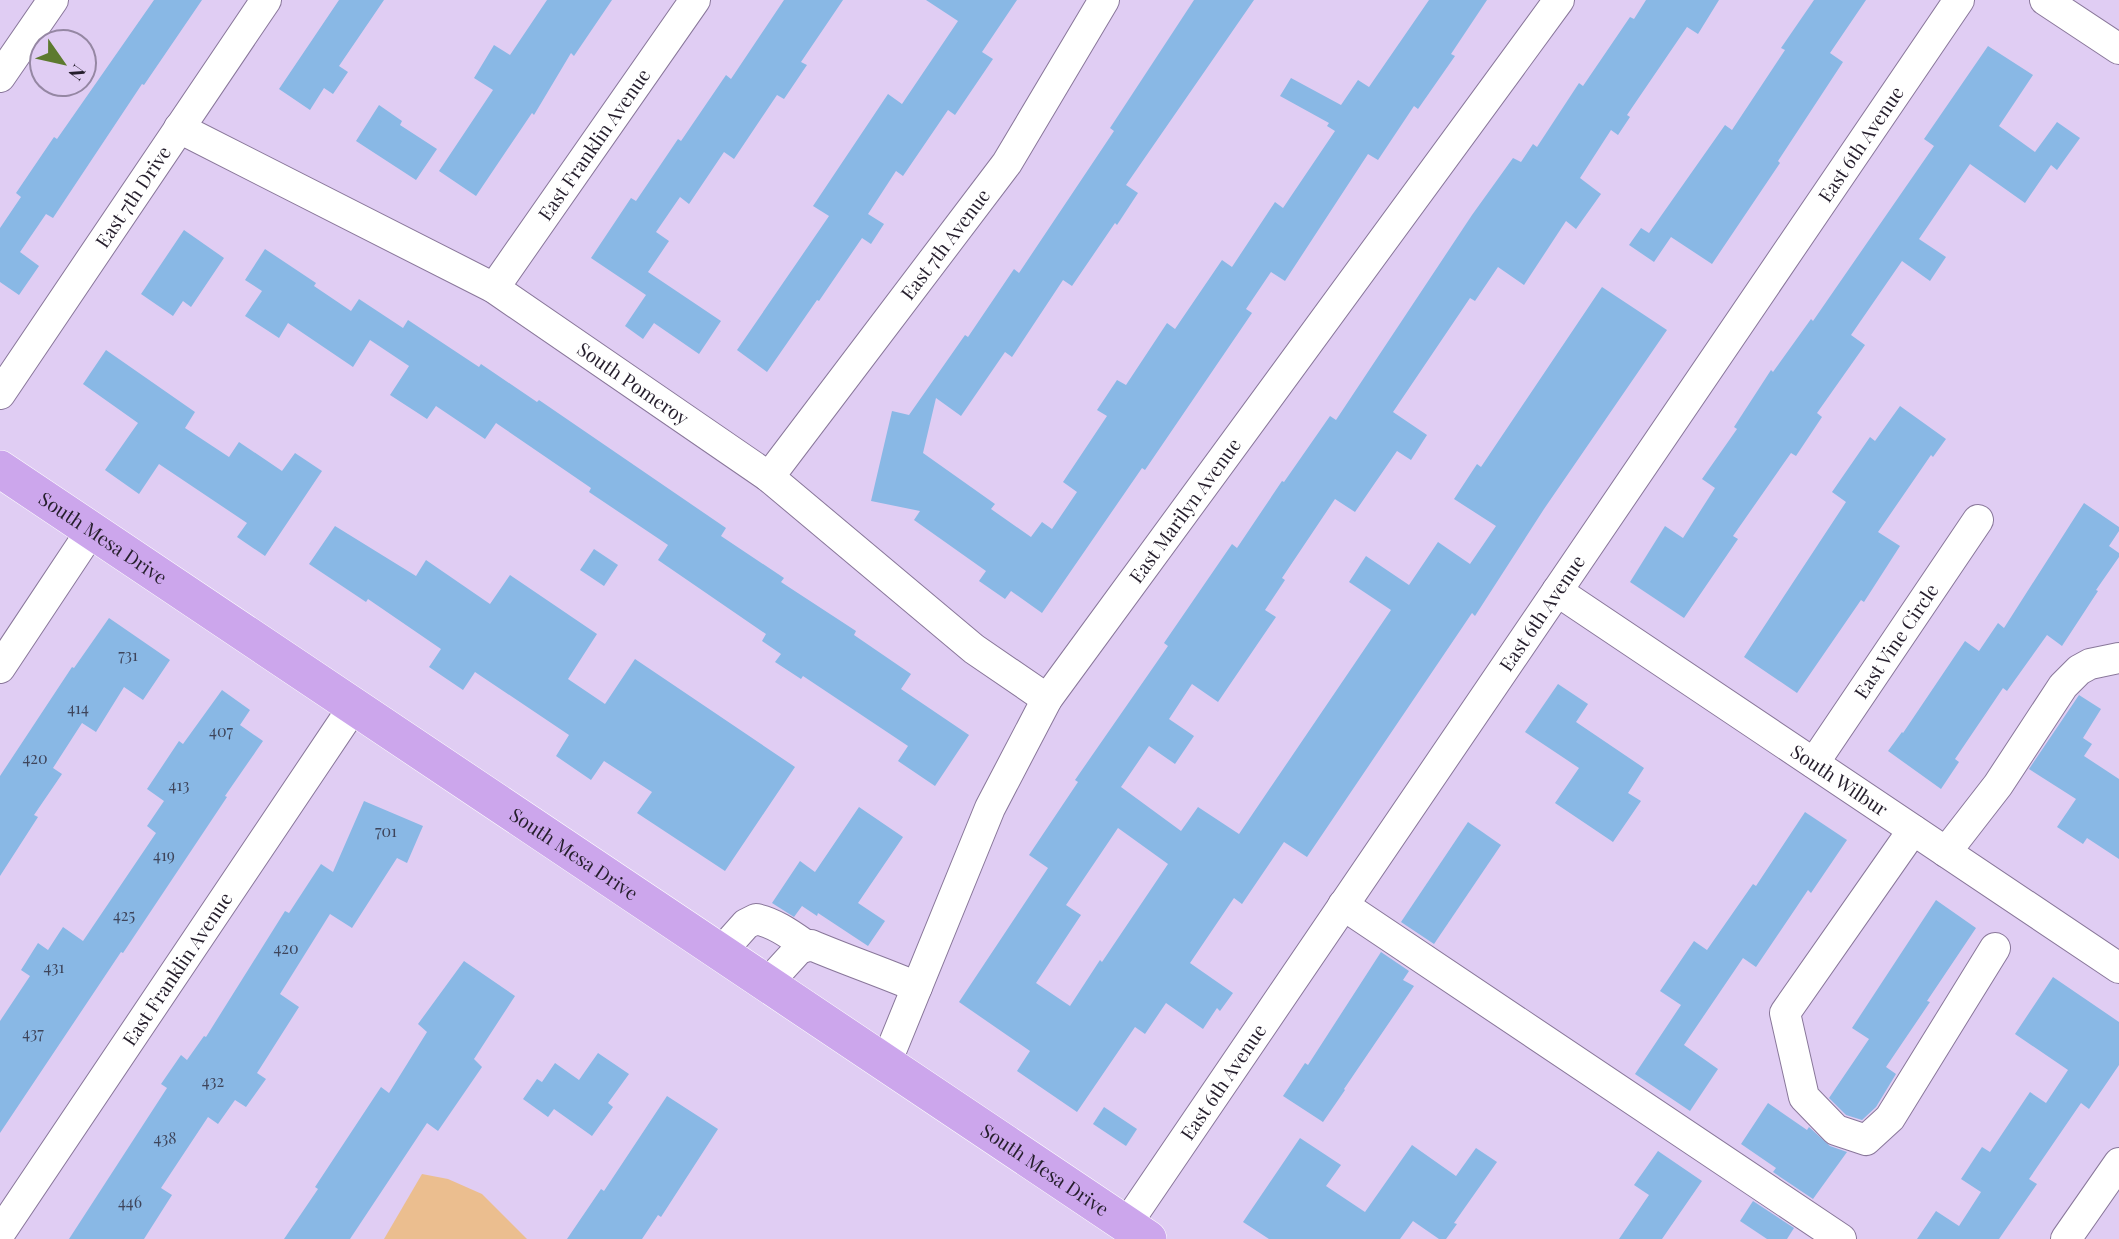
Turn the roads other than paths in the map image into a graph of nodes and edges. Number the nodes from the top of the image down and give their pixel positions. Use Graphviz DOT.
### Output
graph roads {
  1 [pos="53,0"];
  2 [pos="266,0"];
  3 [pos="695,0"];
  4 [pos="1104,0"];
  5 [pos="1559,0"];
  6 [pos="1959,0"];
  7 [pos="2045,0"];
  8 [pos="2119,49"];
  9 [pos="0,77"];
  10 [pos="179,128"];
  11 [pos="494,288"];
  12 [pos="0,394"];
  13 [pos="0,469"];
  14 [pos="769,477"];
  15 [pos="1978,520"];
  16 [pos="91,531"];
  17 [pos="1558,591"];
  18 [pos="2119,658"];
  19 [pos="0,668"];
  20 [pos="1048,699"];
  21 [pos="354,706"];
  22 [pos="1814,764"];
  23 [pos="1913,830"];
  24 [pos="1946,852"];
  25 [pos="1343,905"];
  26 [pos="807,946"];
  27 [pos="1995,948"];
  28 [pos="721,952"];
  29 [pos="2119,968"];
  30 [pos="767,984"];
  31 [pos="917,987"];
  32 [pos="886,1063"];
  33 [pos="2119,1163"];
  34 [pos="1137,1232"];
  35 [pos="0,1233"];
  36 [pos="1841,1239"];
  37 [pos="2066,1239"];
  1 -- 9 [label="street"];
  2 -- 10 [label="street, East 7th Drive"];
  3 -- 11 [label="street, East Franklin Avenue"];
  4 -- 14 [label="street, East 7th Avenue"];
  5 -- 20 [label="street, East Marilyn Avenue"];
  6 -- 17 [label="street, East 6th Avenue"];
  7 -- 8 [label="street"];
  10 -- 11 [label="street, South Pomeroy"];
  10 -- 12 [label="street, East 7th Drive"];
  11 -- 14 [label="street, South Pomeroy"];
  13 -- 16 [label="main road, South Mesa Drive"];
  14 -- 20 [label="street, South Pomeroy"];
  15 -- 22 [label="street, East Vine Circle"];
  16 -- 19 [label="street"];
  16 -- 21 [label="main road, South Mesa Drive"];
  17 -- 22 [label="street, South Wilbur"];
  17 -- 25 [label="street, East 6th Avenue"];
  18 -- 24 [label="street"];
  20 -- 31 [label="street, East Marilyn Avenue"];
  21 -- 28 [label="main road, South Mesa Drive"];
  21 -- 35 [label="street, East Franklin Avenue"];
  22 -- 23 [label="street, South Wilbur"];
  23 -- 24 [label="street, South Wilbur"];
  23 -- 27 [label="street"];
  24 -- 29 [label="street, South Wilbur"];
  25 -- 34 [label="street, East 6th Avenue"];
  25 -- 36 [label="street"];
  26 -- 28 [label="street"];
  26 -- 30 [label="street"];
  26 -- 31 [label="street"];
  28 -- 30 [label="main road, South Mesa Drive"];
  30 -- 32 [label="main road, South Mesa Drive"];
  31 -- 32 [label="street, East Marilyn Avenue"];
  32 -- 34 [label="main road, South Mesa Drive"];
  33 -- 37 [label="street"];
}
